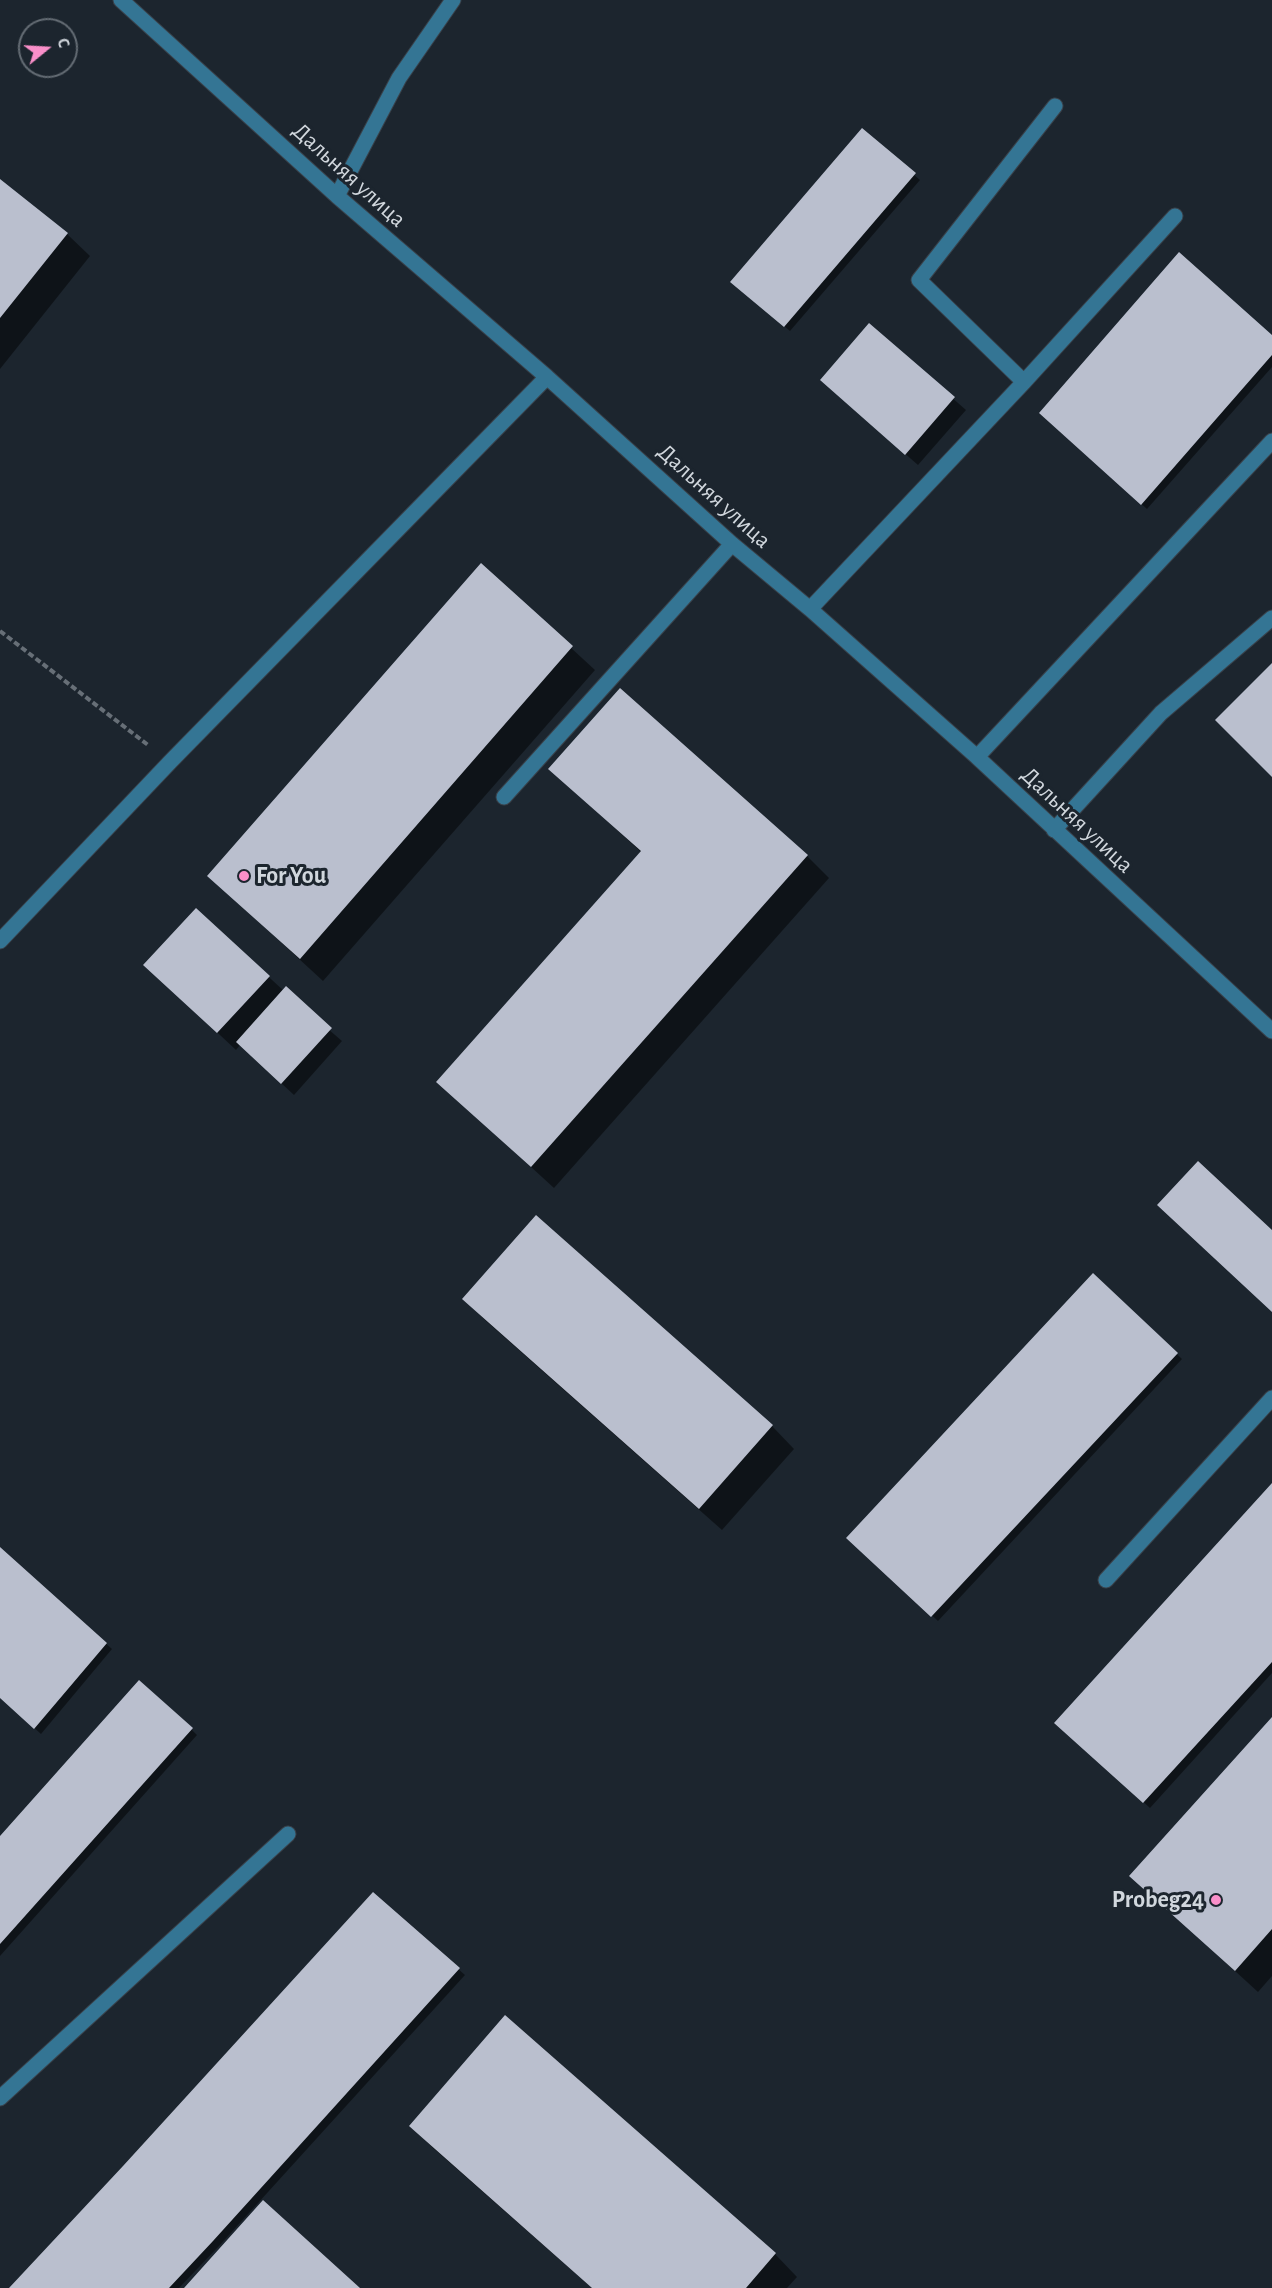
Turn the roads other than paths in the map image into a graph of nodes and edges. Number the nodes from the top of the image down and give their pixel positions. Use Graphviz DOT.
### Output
graph roads {
  1 [pos="121,0"];
  2 [pos="453,0"];
  3 [pos="1055,106"];
  4 [pos="337,196"];
  5 [pos="1175,216"];
  6 [pos="547,377"];
  7 [pos="1024,382"];
  8 [pos="1272,441"];
  9 [pos="732,544"];
  10 [pos="810,609"];
  11 [pos="1272,618"];
  12 [pos="976,757"];
  13 [pos="504,797"];
  14 [pos="1054,830"];
  15 [pos="0,942"];
  16 [pos="1272,1031"];
  17 [pos="1272,1398"];
  18 [pos="1106,1580"];
  19 [pos="288,1834"];
  20 [pos="0,2098"];
  1 -- 4 [label="street, Дальняя улица"];
  2 -- 4 [label="street"];
  3 -- 7 [label="street"];
  4 -- 6 [label="street, Дальняя улица"];
  5 -- 7 [label="street"];
  6 -- 9 [label="street, Дальняя улица"];
  6 -- 15 [label="street"];
  7 -- 10 [label="street"];
  8 -- 12 [label="street"];
  9 -- 10 [label="street, Дальняя улица"];
  9 -- 13 [label="street"];
  10 -- 12 [label="street, Дальняя улица"];
  11 -- 14 [label="street"];
  12 -- 14 [label="street, Дальняя улица"];
  14 -- 16 [label="street, Дальняя улица"];
  17 -- 18 [label="street"];
  19 -- 20 [label="street"];
}
